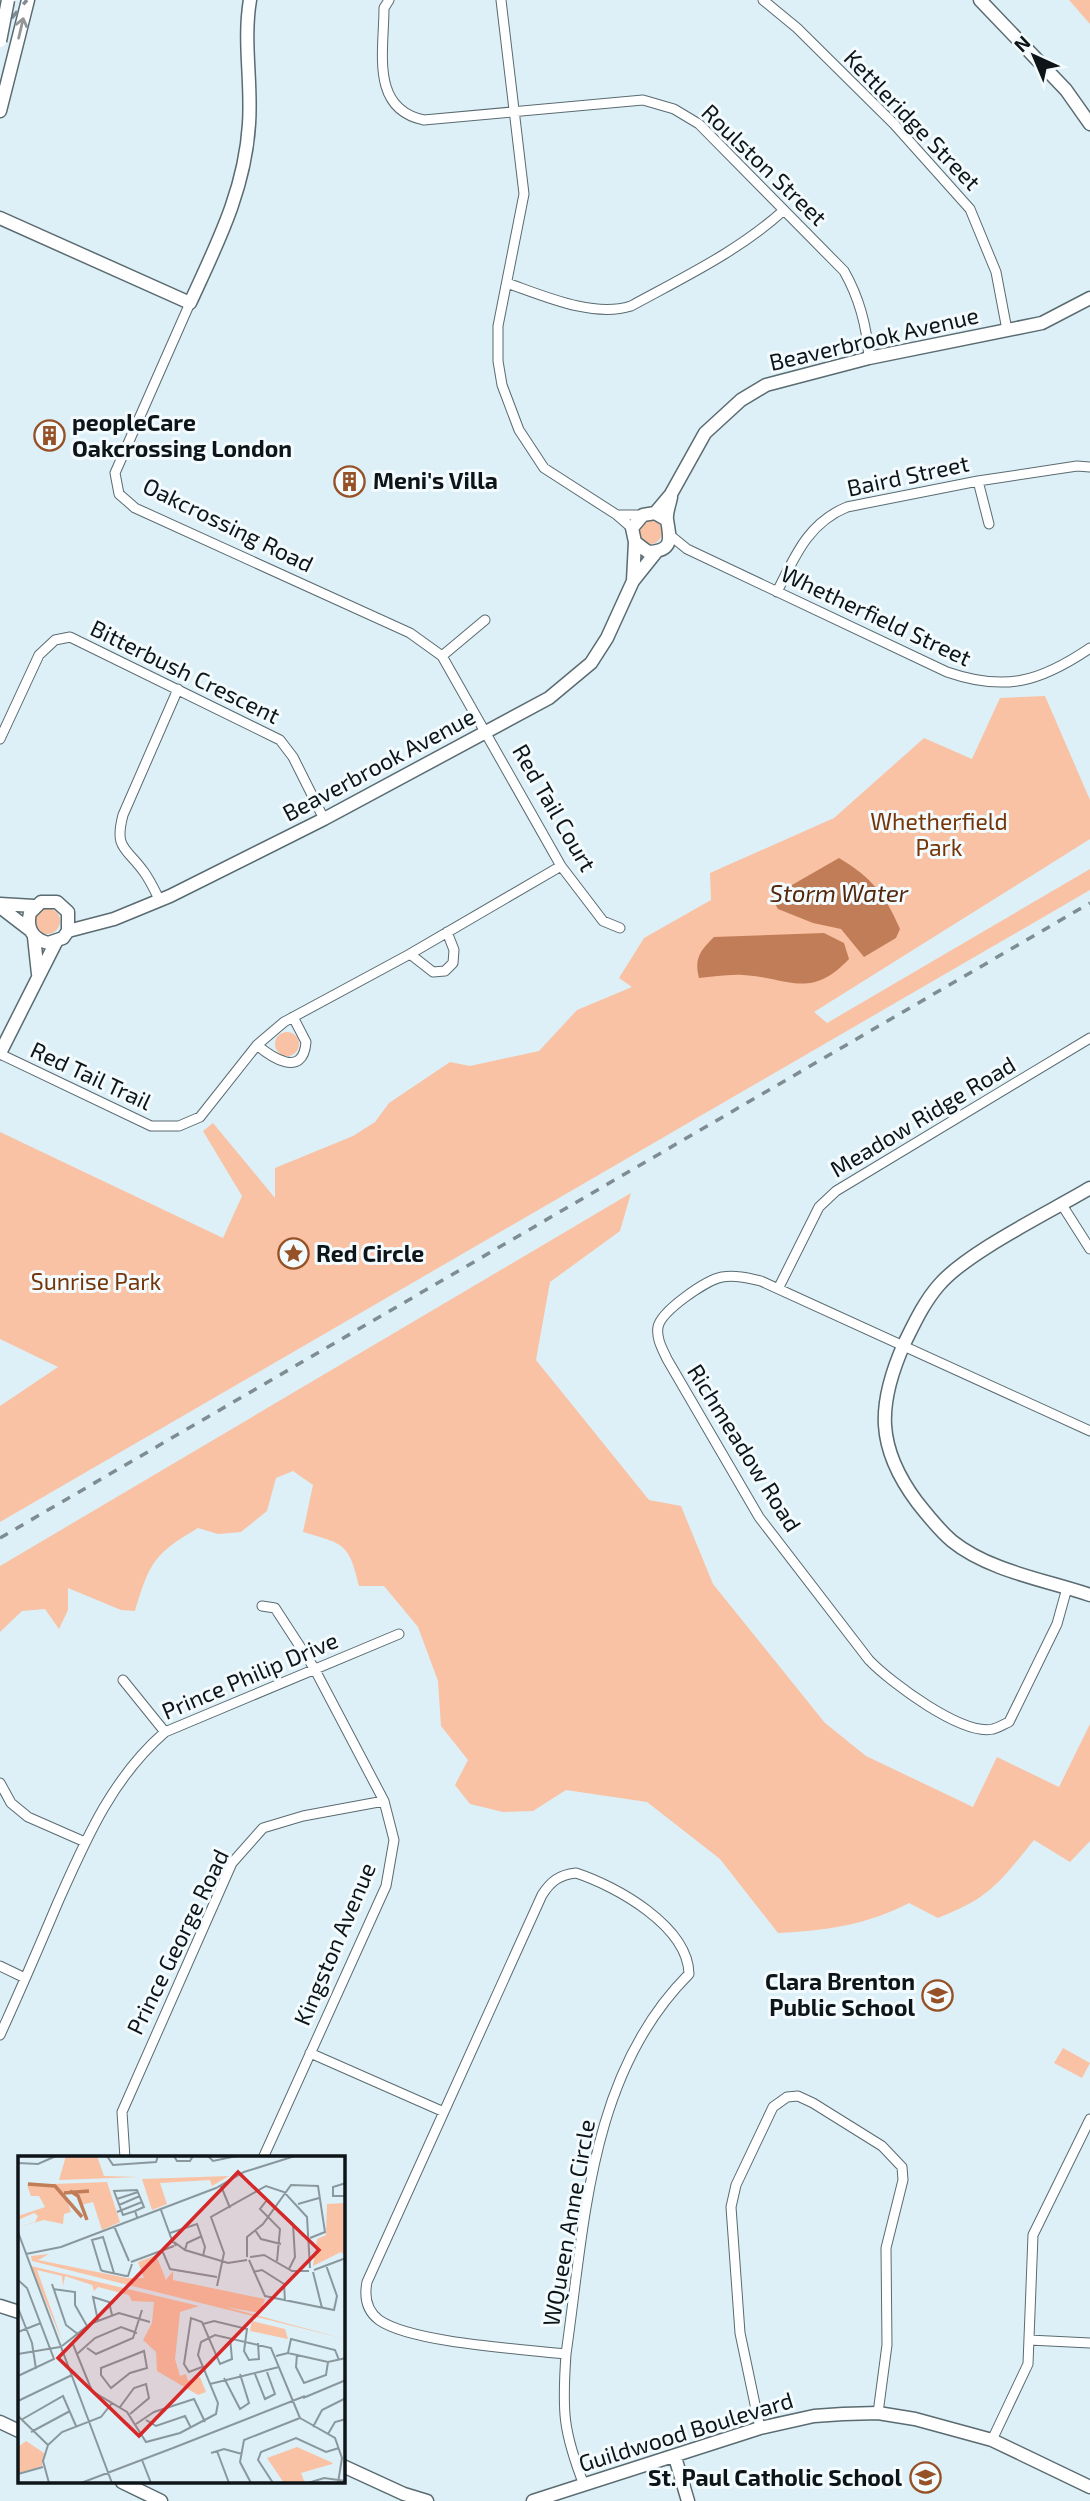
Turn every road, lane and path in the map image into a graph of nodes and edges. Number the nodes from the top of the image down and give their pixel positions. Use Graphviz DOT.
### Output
graph roads {
  1 [pos="8,0"];
  2 [pos="28,0"];
  3 [pos="250,0"];
  4 [pos="389,0"];
  5 [pos="501,0"];
  6 [pos="763,0"];
  7 [pos="980,0"];
  8 [pos="0,41"];
  9 [pos="0,111"];
  10 [pos="514,111"];
  11 [pos="1090,124"];
  12 [pos="784,209"];
  13 [pos="0,218"];
  14 [pos="508,283"];
  15 [pos="1090,298"];
  16 [pos="190,303"];
  17 [pos="1007,330"];
  18 [pos="869,358"];
  19 [pos="1090,467"];
  20 [pos="978,481"];
  21 [pos="671,494"];
  22 [pos="649,514"];
  23 [pos="617,515"];
  24 [pos="667,520"];
  25 [pos="989,524"];
  26 [pos="632,528"];
  27 [pos="671,536"];
  28 [pos="635,542"];
  29 [pos="687,549"];
  30 [pos="660,550"];
  31 [pos="633,581"];
  32 [pos="777,592"];
  33 [pos="485,620"];
  34 [pos="1090,648"];
  35 [pos="442,656"];
  36 [pos="178,689"];
  37 [pos="488,732"];
  38 [pos="0,739"];
  39 [pos="324,819"];
  40 [pos="561,866"];
  41 [pos="160,901"];
  42 [pos="0,906"];
  43 [pos="34,906"];
  44 [pos="68,912"];
  45 [pos="93,923"];
  46 [pos="620,929"];
  47 [pos="68,931"];
  48 [pos="447,932"];
  49 [pos="32,933"];
  50 [pos="56,942"];
  51 [pos="410,954"];
  52 [pos="38,974"];
  53 [pos="293,1017"];
  54 [pos="1090,1038"];
  55 [pos="257,1045"];
  56 [pos="0,1054"];
  57 [pos="1090,1188"];
  58 [pos="1062,1205"];
  59 [pos="1090,1249"];
  60 [pos="779,1287"];
  61 [pos="905,1344"];
  62 [pos="1090,1430"];
  63 [pos="1067,1588"];
  64 [pos="1090,1595"];
  65 [pos="262,1606"];
  66 [pos="399,1634"];
  67 [pos="314,1668"];
  68 [pos="123,1680"];
  69 [pos="165,1732"];
  70 [pos="0,1783"];
  71 [pos="384,1801"];
  72 [pos="85,1842"];
  73 [pos="0,1966"];
  74 [pos="25,1978"];
  75 [pos="0,2035"];
  76 [pos="310,2053"];
  77 [pos="444,2112"];
  78 [pos="1090,2119"];
  79 [pos="125,2156"];
  80 [pos="264,2156"];
  81 [pos="0,2306"];
  82 [pos="18,2312"];
  83 [pos="1029,2340"];
  84 [pos="1090,2343"];
  85 [pos="566,2354"];
  86 [pos="878,2413"];
  87 [pos="0,2422"];
  88 [pos="760,2428"];
  89 [pos="18,2431"];
  90 [pos="992,2440"];
  91 [pos="674,2457"];
  92 [pos="345,2467"];
  93 [pos="126,2484"];
  94 [pos="584,2485"];
  95 [pos="1090,2487"];
  96 [pos="160,2501"];
  97 [pos="427,2501"];
  98 [pos="533,2501"];
  99 [pos="688,2501"];
  1 -- 8 [label="street, bridge"];
  9 -- 2 [label="street, one-way"];
  3 -- 16 [label="street, Oakcrossing Road"];
  4 -- 10 [label="street, Roulston Street"];
  5 -- 10 [label="street"];
  6 -- 17 [label="street, Kettleridge Street"];
  7 -- 11 [label="street"];
  10 -- 12 [label="street, Roulston Street"];
  10 -- 14 [label="street"];
  12 -- 14 [label="street"];
  12 -- 18 [label="street, Roulston Street"];
  13 -- 16 [label="street"];
  14 -- 23 [label="street"];
  15 -- 17 [label="street, Beaverbrook Avenue"];
  16 -- 35 [label="street, Oakcrossing Road"];
  17 -- 18 [label="street, Beaverbrook Avenue"];
  18 -- 21 [label="street, Beaverbrook Avenue"];
  19 -- 20 [label="street, Baird Street"];
  20 -- 25 [label="street"];
  20 -- 32 [label="street, Baird Street"];
  21 -- 22 [label="street, Beaverbrook Avenue"];
  21 -- 24 [label="street, Beaverbrook Avenue"];
  22 -- 23 [label="street"];
  22 -- 24 [label="street"];
  22 -- 26 [label="street"];
  23 -- 26 [label="street"];
  24 -- 27 [label="street"];
  26 -- 28 [label="street"];
  27 -- 29 [label="street, Whetherfield Street"];
  27 -- 30 [label="street"];
  28 -- 30 [label="street"];
  28 -- 31 [label="street, Beaverbrook Avenue"];
  29 -- 30 [label="street, Whetherfield Street"];
  29 -- 32 [label="street, Whetherfield Street"];
  30 -- 31 [label="street, Beaverbrook Avenue"];
  31 -- 37 [label="street, Beaverbrook Avenue"];
  32 -- 34 [label="street, Whetherfield Street"];
  33 -- 35 [label="street"];
  35 -- 37 [label="street, Oakcrossing Road"];
  36 -- 38 [label="street, Bitterbush Crescent"];
  36 -- 39 [label="street, Bitterbush Crescent"];
  36 -- 41 [label="street"];
  37 -- 39 [label="street, Beaverbrook Avenue"];
  37 -- 40 [label="street, Red Tail Court"];
  39 -- 41 [label="street, Beaverbrook Avenue"];
  40 -- 46 [label="street, Red Tail Court"];
  40 -- 48 [label="street, Red Tail Trail"];
  41 -- 45 [label="street, Beaverbrook Avenue"];
  42 -- 43 [label="street"];
  42 -- 49 [label="street"];
  43 -- 44 [label="street"];
  43 -- 49 [label="street"];
  44 -- 45 [label="street"];
  44 -- 47 [label="street"];
  45 -- 47 [label="street, Beaverbrook Avenue"];
  47 -- 50 [label="street"];
  48 -- 51 [label="street, Red Tail Trail"];
  48 -- 51 [label="street"];
  49 -- 50 [label="street"];
  49 -- 52 [label="street"];
  50 -- 52 [label="street"];
  51 -- 53 [label="street, Red Tail Trail"];
  52 -- 56 [label="street"];
  53 -- 55 [label="street, Red Tail Trail"];
  53 -- 55 [label="street"];
  54 -- 60 [label="street, Meadow Ridge Road"];
  55 -- 56 [label="street, Red Tail Trail"];
  57 -- 58 [label="street"];
  58 -- 59 [label="street"];
  58 -- 61 [label="street"];
  60 -- 61 [label="street, Richmeadow Road"];
  60 -- 63 [label="street, Richmeadow Road"];
  61 -- 62 [label="street, Richmeadow Road"];
  61 -- 63 [label="street"];
  63 -- 64 [label="street"];
  65 -- 67 [label="street, Kingston Avenue"];
  66 -- 67 [label="street, Prince Philip Drive"];
  67 -- 69 [label="street, Prince Philip Drive"];
  67 -- 71 [label="street, Kingston Avenue"];
  68 -- 69 [label="street"];
  69 -- 72 [label="street, Prince Philip Drive"];
  70 -- 72 [label="street"];
  71 -- 76 [label="street, Kingston Avenue"];
  71 -- 79 [label="street, Prince George Road"];
  72 -- 74 [label="street, Prince Philip Drive"];
  73 -- 74 [label="street"];
  74 -- 75 [label="street, Prince Philip Drive"];
  76 -- 77 [label="street"];
  76 -- 80 [label="street, Kingston Avenue"];
  77 -- 85 [label="street, WQueen Anne Circle"];
  77 -- 85 [label="street, WQueen Anne Circle"];
  78 -- 83 [label="street"];
  81 -- 82 [label="street"];
  83 -- 84 [label="street"];
  83 -- 90 [label="street"];
  85 -- 94 [label="street"];
  86 -- 88 [label="street, Guildwood Boulevard"];
  86 -- 88 [label="street"];
  86 -- 90 [label="street, Guildwood Boulevard"];
  87 -- 89 [label="street"];
  88 -- 91 [label="street, Guildwood Boulevard"];
  90 -- 95 [label="street, Guildwood Boulevard"];
  91 -- 94 [label="street, Guildwood Boulevard"];
  91 -- 99 [label="street"];
  92 -- 97 [label="street"];
  93 -- 96 [label="street"];
  94 -- 98 [label="street, Guildwood Boulevard"];
}
